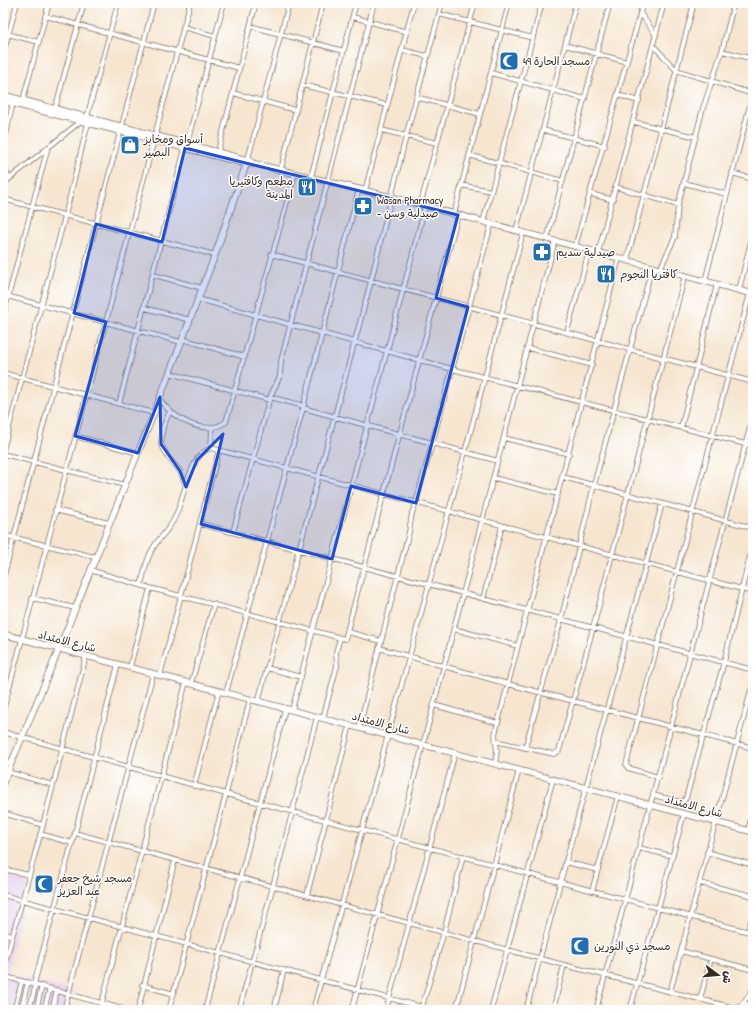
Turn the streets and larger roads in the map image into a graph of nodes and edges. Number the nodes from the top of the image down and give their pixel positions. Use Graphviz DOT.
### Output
graph roads {
  1 [pos="17,3"];
  2 [pos="49,3"];
  3 [pos="84,3"];
  4 [pos="118,3"];
  5 [pos="154,3"];
  6 [pos="190,3"];
  7 [pos="224,3"];
  8 [pos="256,3"];
  9 [pos="289,3"];
  10 [pos="323,3"];
  11 [pos="356,3"];
  12 [pos="374,3"];
  13 [pos="414,3"];
  14 [pos="442,3"];
  15 [pos="475,3"];
  16 [pos="509,3"];
  17 [pos="542,3"];
  18 [pos="576,3"];
  19 [pos="610,3"];
  20 [pos="643,3"];
  21 [pos="664,3"];
  22 [pos="694,3"];
  23 [pos="734,3"];
  24 [pos="640,13"];
  25 [pos="439,14"];
  26 [pos="45,16"];
  27 [pos="353,17"];
  28 [pos="369,22"];
  29 [pos="470,22"];
  30 [pos="78,24"];
  31 [pos="250,26"];
  32 [pos="183,27"];
  33 [pos="502,30"];
  34 [pos="3,32"];
  35 [pos="407,32"];
  36 [pos="110,33"];
  37 [pos="8,34"];
  38 [pos="281,34"];
  39 [pos="656,35"];
  40 [pos="215,36"];
  41 [pos="533,38"];
  42 [pos="39,42"];
  43 [pos="143,42"];
  44 [pos="313,43"];
  45 [pos="565,45"];
  46 [pos="653,45"];
  47 [pos="402,50"];
  48 [pos="177,51"];
  49 [pos="344,51"];
  50 [pos="722,51"];
  51 [pos="3,54"];
  52 [pos="597,54"];
  53 [pos="427,56"];
  54 [pos="209,60"];
  55 [pos="753,60"];
  56 [pos="627,62"];
  57 [pos="239,68"];
  58 [pos="676,70"];
  59 [pos="491,73"];
  60 [pos="714,81"];
  61 [pos="521,82"];
  62 [pos="302,85"];
  63 [pos="553,90"];
  64 [pos="333,92"];
  65 [pos="233,93"];
  66 [pos="753,94"];
  67 [pos="3,95"];
  68 [pos="618,95"];
  69 [pos="350,96"];
  70 [pos="416,97"];
  71 [pos="23,100"];
  72 [pos="585,100"];
  73 [pos="3,101"];
  74 [pos="263,101"];
  75 [pos="639,101"];
  76 [pos="13,104"];
  77 [pos="387,106"];
  78 [pos="448,106"];
  79 [pos="55,109"];
  80 [pos="295,110"];
  81 [pos="480,114"];
  82 [pos="88,120"];
  83 [pos="81,121"];
  84 [pos="634,122"];
  85 [pos="121,128"];
  86 [pos="662,129"];
  87 [pos="381,130"];
  88 [pos="543,130"];
  89 [pos="406,136"];
  90 [pos="155,137"];
  91 [pos="696,137"];
  92 [pos="575,138"];
  93 [pos="438,143"];
  94 [pos="186,146"];
  95 [pos="605,146"];
  96 [pos="48,147"];
  97 [pos="3,148"];
  98 [pos="218,151"];
  99 [pos="469,155"];
  100 [pos="247,161"];
  101 [pos="499,163"];
  102 [pos="3,164"];
  103 [pos="280,169"];
  104 [pos="531,172"];
  105 [pos="295,173"];
  106 [pos="732,173"];
  107 [pos="311,177"];
  108 [pos="10,179"];
  109 [pos="753,179"];
  110 [pos="563,180"];
  111 [pos="328,181"];
  112 [pos="4,183"];
  113 [pos="684,183"];
  114 [pos="461,185"];
  115 [pos="616,187"];
  116 [pos="3,189"];
  117 [pos="362,190"];
  118 [pos="491,191"];
  119 [pos="591,194"];
  120 [pos="726,194"];
  121 [pos="644,196"];
  122 [pos="390,197"];
  123 [pos="3,199"];
  124 [pos="612,200"];
  125 [pos="678,205"];
  126 [pos="423,206"];
  127 [pos="32,207"];
  128 [pos="456,215"];
  129 [pos="66,216"];
  130 [pos="483,222"];
  131 [pos="96,224"];
  132 [pos="491,225"];
  133 [pos="516,231"];
  134 [pos="129,233"];
  135 [pos="523,233"];
  136 [pos="753,233"];
  137 [pos="547,239"];
  138 [pos="555,241"];
  139 [pos="162,242"];
  140 [pos="575,247"];
  141 [pos="589,251"];
  142 [pos="598,253"];
  143 [pos="271,254"];
  144 [pos="216,255"];
  145 [pos="619,258"];
  146 [pos="627,260"];
  147 [pos="306,263"];
  148 [pos="652,267"];
  149 [pos="660,269"];
  150 [pos="338,271"];
  151 [pos="154,275"];
  152 [pos="685,275"];
  153 [pos="371,281"];
  154 [pos="705,281"];
  155 [pos="717,284"];
  156 [pos="202,288"];
  157 [pos="403,289"];
  158 [pos="738,290"];
  159 [pos="752,293"];
  160 [pos="5,296"];
  161 [pos="436,298"];
  162 [pos="198,299"];
  163 [pos="41,305"];
  164 [pos="468,307"];
  165 [pos="145,308"];
  166 [pos="74,314"];
  167 [pos="3,316"];
  168 [pos="256,316"];
  169 [pos="501,316"];
  170 [pos="190,320"];
  171 [pos="106,322"];
  172 [pos="534,324"];
  173 [pos="290,326"];
  174 [pos="139,331"];
  175 [pos="567,332"];
  176 [pos="322,335"];
  177 [pos="182,340"];
  178 [pos="598,341"];
  179 [pos="355,344"];
  180 [pos="528,348"];
  181 [pos="632,349"];
  182 [pos="386,352"];
  183 [pos="245,357"];
  184 [pos="664,358"];
  185 [pos="420,360"];
  186 [pos="592,365"];
  187 [pos="696,366"];
  188 [pos="452,369"];
  189 [pos="3,373"];
  190 [pos="169,373"];
  191 [pos="728,375"];
  192 [pos="22,378"];
  193 [pos="485,378"];
  194 [pos="753,382"];
  195 [pos="54,386"];
  196 [pos="518,386"];
  197 [pos="236,391"];
  198 [pos="86,396"];
  199 [pos="270,398"];
  200 [pos="159,399"];
  201 [pos="582,403"];
  202 [pos="119,404"];
  203 [pos="303,407"];
  204 [pos="170,411"];
  205 [pos="615,411"];
  206 [pos="154,413"];
  207 [pos="753,416"];
  208 [pos="334,417"];
  209 [pos="648,420"];
  210 [pos="367,426"];
  211 [pos="212,427"];
  212 [pos="681,428"];
  213 [pos="399,435"];
  214 [pos="76,436"];
  215 [pos="713,436"];
  216 [pos="504,438"];
  217 [pos="433,444"];
  218 [pos="746,445"];
  219 [pos="753,446"];
  220 [pos="211,448"];
  221 [pos="3,450"];
  222 [pos="219,450"];
  223 [pos="466,452"];
  224 [pos="138,453"];
  225 [pos="3,454"];
  226 [pos="569,454"];
  227 [pos="253,461"];
  228 [pos="498,461"];
  229 [pos="34,462"];
  230 [pos="287,469"];
  231 [pos="66,471"];
  232 [pos="563,477"];
  233 [pos="318,478"];
  234 [pos="494,478"];
  235 [pos="125,485"];
  236 [pos="351,486"];
  237 [pos="594,486"];
  238 [pos="186,487"];
  239 [pos="558,494"];
  240 [pos="384,495"];
  241 [pos="628,495"];
  242 [pos="416,504"];
  243 [pos="662,504"];
  244 [pos="55,510"];
  245 [pos="449,512"];
  246 [pos="692,512"];
  247 [pos="482,521"];
  248 [pos="725,521"];
  249 [pos="109,523"];
  250 [pos="201,524"];
  251 [pos="502,526"];
  252 [pos="753,528"];
  253 [pos="233,532"];
  254 [pos="3,535"];
  255 [pos="14,538"];
  256 [pos="547,538"];
  257 [pos="266,542"];
  258 [pos="753,544"];
  259 [pos="46,545"];
  260 [pos="580,546"];
  261 [pos="298,550"];
  262 [pos="612,555"];
  263 [pos="95,557"];
  264 [pos="332,559"];
  265 [pos="646,564"];
  266 [pos="365,568"];
  267 [pos="90,570"];
  268 [pos="677,572"];
  269 [pos="397,577"];
  270 [pos="3,579"];
  271 [pos="709,581"];
  272 [pos="141,585"];
  273 [pos="429,585"];
  274 [pos="150,588"];
  275 [pos="742,590"];
  276 [pos="753,592"];
  277 [pos="463,594"];
  278 [pos="182,596"];
  279 [pos="32,598"];
  280 [pos="483,599"];
  281 [pos="214,604"];
  282 [pos="75,608"];
  283 [pos="527,611"];
  284 [pos="247,614"];
  285 [pos="561,620"];
  286 [pos="280,622"];
  287 [pos="593,628"];
  288 [pos="454,629"];
  289 [pos="313,630"];
  290 [pos="348,632"];
  291 [pos="3,634"];
  292 [pos="627,637"];
  293 [pos="340,638"];
  294 [pos="22,639"];
  295 [pos="381,641"];
  296 [pos="658,645"];
  297 [pos="518,646"];
  298 [pos="379,648"];
  299 [pos="59,649"];
  300 [pos="690,653"];
  301 [pos="86,656"];
  302 [pos="409,657"];
  303 [pos="724,662"];
  304 [pos="118,664"];
  305 [pos="444,666"];
  306 [pos="130,667"];
  307 [pos="267,668"];
  308 [pos="753,670"];
  309 [pos="153,674"];
  310 [pos="160,676"];
  311 [pos="301,677"];
  312 [pos="753,682"];
  313 [pos="188,683"];
  314 [pos="508,684"];
  315 [pos="219,691"];
  316 [pos="541,692"];
  317 [pos="226,693"];
  318 [pos="250,700"];
  319 [pos="574,700"];
  320 [pos="258,702"];
  321 [pos="434,704"];
  322 [pos="285,709"];
  323 [pos="608,709"];
  324 [pos="292,710"];
  325 [pos="3,711"];
  326 [pos="320,718"];
  327 [pos="638,718"];
  328 [pos="498,723"];
  329 [pos="350,725"];
  330 [pos="672,726"];
  331 [pos="359,728"];
  332 [pos="3,732"];
  333 [pos="388,735"];
  334 [pos="704,735"];
  335 [pos="22,737"];
  336 [pos="495,741"];
  337 [pos="736,743"];
  338 [pos="423,745"];
  339 [pos="62,748"];
  340 [pos="525,748"];
  341 [pos="753,748"];
  342 [pos="455,753"];
  343 [pos="95,758"];
  344 [pos="3,762"];
  345 [pos="11,764"];
  346 [pos="495,764"];
  347 [pos="129,767"];
  348 [pos="519,770"];
  349 [pos="8,772"];
  350 [pos="162,777"];
  351 [pos="658,777"];
  352 [pos="553,779"];
  353 [pos="3,783"];
  354 [pos="53,785"];
  355 [pos="194,786"];
  356 [pos="585,788"];
  357 [pos="226,794"];
  358 [pos="653,795"];
  359 [pos="618,796"];
  360 [pos="260,802"];
  361 [pos="651,805"];
  362 [pos="753,810"];
  363 [pos="293,811"];
  364 [pos="3,813"];
  365 [pos="684,814"];
  366 [pos="325,820"];
  367 [pos="715,822"];
  368 [pos="43,825"];
  369 [pos="363,831"];
  370 [pos="750,831"];
  371 [pos="75,833"];
  372 [pos="40,834"];
  373 [pos="398,840"];
  374 [pos="72,843"];
  375 [pos="110,843"];
  376 [pos="430,848"];
  377 [pos="640,848"];
  378 [pos="143,852"];
  379 [pos="707,852"];
  380 [pos="462,856"];
  381 [pos="672,856"];
  382 [pos="175,860"];
  383 [pos="565,862"];
  384 [pos="494,864"];
  385 [pos="753,865"];
  386 [pos="206,868"];
  387 [pos="3,869"];
  388 [pos="598,870"];
  389 [pos="528,874"];
  390 [pos="29,875"];
  391 [pos="240,877"];
  392 [pos="560,882"];
  393 [pos="700,883"];
  394 [pos="273,886"];
  395 [pos="592,891"];
  396 [pos="3,895"];
  397 [pos="306,895"];
  398 [pos="753,896"];
  399 [pos="22,900"];
  400 [pos="626,900"];
  401 [pos="343,905"];
  402 [pos="54,908"];
  403 [pos="658,909"];
  404 [pos="753,913"];
  405 [pos="378,915"];
  406 [pos="88,917"];
  407 [pos="690,917"];
  408 [pos="410,923"];
  409 [pos="123,926"];
  410 [pos="444,932"];
  411 [pos="748,932"];
  412 [pos="3,933"];
  413 [pos="753,933"];
  414 [pos="155,935"];
  415 [pos="12,936"];
  416 [pos="474,940"];
  417 [pos="187,944"];
  418 [pos="507,950"];
  419 [pos="681,951"];
  420 [pos="220,953"];
  421 [pos="540,959"];
  422 [pos="711,959"];
  423 [pos="252,961"];
  424 [pos="564,965"];
  425 [pos="3,970"];
  426 [pos="284,970"];
  427 [pos="753,970"];
  428 [pos="5,976"];
  429 [pos="606,976"];
  430 [pos="322,979"];
  431 [pos="22,981"];
  432 [pos="28,982"];
  433 [pos="35,984"];
  434 [pos="637,984"];
  435 [pos="42,986"];
  436 [pos="142,986"];
  437 [pos="3,988"];
  438 [pos="50,988"];
  439 [pos="358,989"];
  440 [pos="753,989"];
  441 [pos="57,990"];
  442 [pos="670,992"];
  443 [pos="68,993"];
  444 [pos="174,994"];
  445 [pos="389,998"];
  446 [pos="700,999"];
  447 [pos="744,1002"];
  448 [pos="102,1003"];
  449 [pos="422,1008"];
  450 [pos="738,1009"];
  451 [pos="753,1009"];
  452 [pos="15,1010"];
  453 [pos="21,1010"];
  454 [pos="29,1010"];
  455 [pos="36,1010"];
  456 [pos="44,1010"];
  457 [pos="52,1010"];
  458 [pos="64,1010"];
  459 [pos="100,1010"];
  460 [pos="126,1010"];
  461 [pos="138,1010"];
  462 [pos="169,1010"];
  463 [pos="205,1010"];
  464 [pos="239,1010"];
  465 [pos="274,1010"];
  466 [pos="313,1010"];
  467 [pos="352,1010"];
  468 [pos="386,1010"];
  469 [pos="432,1010"];
  470 [pos="456,1010"];
  471 [pos="491,1010"];
  472 [pos="526,1010"];
  473 [pos="553,1010"];
  474 [pos="596,1010"];
  475 [pos="630,1010"];
  1 -- 37 [label="street"];
  2 -- 26 [label="street"];
  3 -- 30 [label="street"];
  4 -- 36 [label="street"];
  5 -- 43 [label="street"];
  6 -- 32 [label="street"];
  7 -- 40 [label="street"];
  8 -- 31 [label="street"];
  9 -- 38 [label="street"];
  10 -- 44 [label="street"];
  11 -- 27 [label="street"];
  12 -- 28 [label="street"];
  13 -- 35 [label="street"];
  14 -- 25 [label="street"];
  15 -- 29 [label="street"];
  16 -- 33 [label="street"];
  17 -- 41 [label="street"];
  18 -- 45 [label="street"];
  19 -- 52 [label="street"];
  20 -- 24 [label="street"];
  21 -- 39 [label="street"];
  22 -- 58 [label="street"];
  23 -- 50 [label="street"];
  24 -- 39 [label="street"];
  24 -- 56 [label="street"];
  25 -- 29 [label="street"];
  25 -- 53 [label="street"];
  26 -- 30 [label="street"];
  26 -- 42 [label="street"];
  27 -- 28 [label="street"];
  27 -- 49 [label="street"];
  28 -- 35 [label="street"];
  28 -- 69 [label="street"];
  29 -- 33 [label="street"];
  29 -- 78 [label="street"];
  30 -- 36 [label="street"];
  30 -- 79 [label="street"];
  31 -- 38 [label="street"];
  31 -- 57 [label="street"];
  32 -- 40 [label="street"];
  32 -- 48 [label="street"];
  33 -- 41 [label="street"];
  33 -- 59 [label="street"];
  34 -- 37 [label="street"];
  35 -- 47 [label="street"];
  36 -- 43 [label="street"];
  36 -- 82 [label="street"];
  37 -- 42 [label="street"];
  37 -- 51 [label="street"];
  38 -- 44 [label="street"];
  38 -- 74 [label="street"];
  39 -- 46 [label="street"];
  40 -- 54 [label="street"];
  41 -- 61 [label="street"];
  42 -- 71 [label="street"];
  43 -- 48 [label="street"];
  43 -- 85 [label="street"];
  44 -- 49 [label="street"];
  44 -- 62 [label="street"];
  45 -- 52 [label="street"];
  45 -- 63 [label="street"];
  46 -- 58 [label="street"];
  46 -- 75 [label="street"];
  47 -- 53 [label="street"];
  47 -- 77 [label="street"];
  48 -- 54 [label="street"];
  48 -- 90 [label="street"];
  49 -- 64 [label="street"];
  50 -- 55 [label="street"];
  50 -- 60 [label="street"];
  52 -- 56 [label="street"];
  52 -- 72 [label="street"];
  53 -- 70 [label="street"];
  54 -- 57 [label="street"];
  54 -- 94 [label="street"];
  56 -- 68 [label="street"];
  57 -- 65 [label="street"];
  58 -- 60 [label="street"];
  58 -- 86 [label="street"];
  59 -- 61 [label="street"];
  59 -- 81 [label="street"];
  60 -- 66 [label="street"];
  60 -- 91 [label="street"];
  61 -- 63 [label="street"];
  61 -- 101 [label="street"];
  62 -- 64 [label="street"];
  62 -- 80 [label="street"];
  63 -- 72 [label="street"];
  63 -- 88 [label="street"];
  64 -- 69 [label="street"];
  64 -- 107 [label="street"];
  65 -- 74 [label="street"];
  65 -- 98 [label="street"];
  66 -- 106 [label="street"];
  67 -- 71 [label="street"];
  68 -- 75 [label="street"];
  68 -- 95 [label="street"];
  69 -- 77 [label="street"];
  69 -- 111 [label="street"];
  70 -- 78 [label="street"];
  70 -- 89 [label="street"];
  71 -- 79 [label="street"];
  72 -- 92 [label="street"];
  73 -- 76 [label="street"];
  74 -- 80 [label="street"];
  74 -- 100 [label="street"];
  75 -- 84 [label="street"];
  76 -- 83 [label="street"];
  76 -- 97 [label="street"];
  77 -- 87 [label="street"];
  78 -- 81 [label="street"];
  78 -- 93 [label="street"];
  79 -- 82 [label="street"];
  80 -- 103 [label="street"];
  81 -- 99 [label="street"];
  82 -- 83 [label="street"];
  82 -- 85 [label="street"];
  82 -- 129 [label="street"];
  83 -- 96 [label="street"];
  84 -- 86 [label="street"];
  84 -- 115 [label="street"];
  85 -- 90 [label="street"];
  85 -- 131 [label="street"];
  86 -- 91 [label="street"];
  86 -- 121 [label="street"];
  87 -- 89 [label="street"];
  87 -- 117 [label="street"];
  88 -- 92 [label="street"];
  88 -- 104 [label="street"];
  89 -- 93 [label="street"];
  89 -- 122 [label="street"];
  90 -- 94 [label="street"];
  90 -- 134 [label="street"];
  91 -- 113 [label="street"];
  92 -- 95 [label="street"];
  92 -- 110 [label="street"];
  93 -- 126 [label="street"];
  94 -- 98 [label="street"];
  94 -- 100 [label="street"];
  94 -- 139 [label="street"];
  95 -- 119 [label="street"];
  96 -- 108 [label="street"];
  96 -- 127 [label="street"];
  98 -- 100 [label="street"];
  99 -- 101 [label="street"];
  99 -- 114 [label="street"];
  100 -- 103 [label="street"];
  100 -- 144 [label="street"];
  101 -- 104 [label="street"];
  101 -- 118 [label="street"];
  102 -- 108 [label="street"];
  103 -- 105 [label="street"];
  104 -- 110 [label="street"];
  104 -- 133 [label="street"];
  105 -- 107 [label="street"];
  105 -- 143 [label="street"];
  106 -- 109 [label="street"];
  106 -- 120 [label="street"];
  107 -- 111 [label="street"];
  108 -- 112 [label="street"];
  110 -- 137 [label="street"];
  111 -- 117 [label="street"];
  111 -- 147 [label="street"];
  112 -- 116 [label="street"];
  113 -- 120 [label="street"];
  113 -- 125 [label="street"];
  114 -- 118 [label="street"];
  114 -- 128 [label="street"];
  115 -- 121 [label="street"];
  115 -- 124 [label="street"];
  117 -- 122 [label="street"];
  117 -- 150 [label="street"];
  118 -- 130 [label="street"];
  119 -- 124 [label="street"];
  119 -- 140 [label="street"];
  120 -- 154 [label="street"];
  121 -- 125 [label="street"];
  121 -- 146 [label="street"];
  122 -- 126 [label="street"];
  122 -- 153 [label="street"];
  123 -- 127 [label="street"];
  124 -- 142 [label="street"];
  125 -- 149 [label="street"];
  126 -- 128 [label="street"];
  126 -- 157 [label="street"];
  127 -- 129 [label="street"];
  127 -- 160 [label="street"];
  128 -- 130 [label="street"];
  128 -- 161 [label="street"];
  129 -- 131 [label="street"];
  129 -- 163 [label="street"];
  130 -- 132 [label="street"];
  131 -- 134 [label="street"];
  131 -- 166 [label="street"];
  132 -- 133 [label="street"];
  132 -- 164 [label="street"];
  133 -- 135 [label="street"];
  134 -- 139 [label="street"];
  134 -- 171 [label="street"];
  135 -- 137 [label="street"];
  135 -- 169 [label="street"];
  136 -- 158 [label="street"];
  137 -- 138 [label="street"];
  138 -- 140 [label="street"];
  138 -- 172 [label="street"];
  139 -- 144 [label="street"];
  139 -- 151 [label="street"];
  140 -- 141 [label="street"];
  141 -- 142 [label="street"];
  141 -- 175 [label="street"];
  142 -- 145 [label="street"];
  143 -- 147 [label="street"];
  143 -- 168 [label="street"];
  144 -- 156 [label="street"];
  145 -- 146 [label="street"];
  145 -- 178 [label="street"];
  146 -- 148 [label="street"];
  147 -- 150 [label="street"];
  147 -- 173 [label="street"];
  148 -- 149 [label="street"];
  148 -- 181 [label="street"];
  149 -- 152 [label="street"];
  150 -- 153 [label="street"];
  150 -- 176 [label="street"];
  151 -- 156 [label="street"];
  151 -- 165 [label="street"];
  152 -- 154 [label="street"];
  152 -- 184 [label="street"];
  153 -- 157 [label="street"];
  153 -- 179 [label="street"];
  154 -- 155 [label="street"];
  155 -- 158 [label="street"];
  155 -- 187 [label="street"];
  156 -- 162 [label="street"];
  157 -- 161 [label="street"];
  157 -- 182 [label="street"];
  158 -- 159 [label="street"];
  159 -- 191 [label="street"];
  160 -- 163 [label="street"];
  160 -- 167 [label="street"];
  161 -- 164 [label="street"];
  161 -- 185 [label="street"];
  162 -- 168 [label="street"];
  162 -- 170 [label="street"];
  163 -- 166 [label="street"];
  163 -- 192 [label="street"];
  164 -- 169 [label="street"];
  164 -- 188 [label="street"];
  165 -- 170 [label="street"];
  165 -- 174 [label="street"];
  166 -- 171 [label="street"];
  166 -- 195 [label="street"];
  168 -- 173 [label="street"];
  168 -- 183 [label="street"];
  169 -- 172 [label="street"];
  169 -- 193 [label="street"];
  170 -- 177 [label="street"];
  171 -- 174 [label="street"];
  171 -- 198 [label="street"];
  172 -- 175 [label="street"];
  172 -- 180 [label="street"];
  173 -- 176 [label="street"];
  173 -- 199 [label="street"];
  174 -- 177 [label="street"];
  174 -- 202 [label="street"];
  175 -- 178 [label="street"];
  176 -- 179 [label="street"];
  176 -- 203 [label="street"];
  177 -- 183 [label="street"];
  177 -- 190 [label="street"];
  178 -- 181 [label="street"];
  178 -- 186 [label="street"];
  179 -- 182 [label="street"];
  179 -- 208 [label="street"];
  180 -- 186 [label="street"];
  180 -- 196 [label="street"];
  181 -- 184 [label="street"];
  181 -- 205 [label="street"];
  182 -- 185 [label="street"];
  182 -- 210 [label="street"];
  183 -- 197 [label="street"];
  184 -- 187 [label="street"];
  184 -- 209 [label="street"];
  185 -- 188 [label="street"];
  185 -- 213 [label="street"];
  186 -- 201 [label="street"];
  187 -- 191 [label="street"];
  187 -- 212 [label="street"];
  188 -- 193 [label="street"];
  188 -- 217 [label="street"];
  189 -- 192 [label="street"];
  190 -- 197 [label="street"];
  190 -- 200 [label="street"];
  191 -- 194 [label="street"];
  191 -- 215 [label="street"];
  192 -- 195 [label="street"];
  192 -- 221 [label="street"];
  193 -- 196 [label="street"];
  193 -- 223 [label="street"];
  195 -- 198 [label="street"];
  195 -- 229 [label="street"];
  196 -- 201 [label="street"];
  196 -- 216 [label="street"];
  197 -- 199 [label="street"];
  197 -- 211 [label="street"];
  198 -- 202 [label="street"];
  198 -- 214 [label="street"];
  199 -- 203 [label="street"];
  199 -- 227 [label="street"];
  200 -- 204 [label="street"];
  200 -- 206 [label="street"];
  201 -- 205 [label="street"];
  201 -- 226 [label="street"];
  202 -- 206 [label="street"];
  203 -- 208 [label="street"];
  203 -- 230 [label="street"];
  204 -- 211 [label="street"];
  204 -- 238 [label="street"];
  205 -- 209 [label="street"];
  205 -- 237 [label="street"];
  206 -- 224 [label="street"];
  207 -- 218 [label="street"];
  208 -- 210 [label="street"];
  208 -- 233 [label="street"];
  209 -- 212 [label="street"];
  209 -- 241 [label="street"];
  210 -- 213 [label="street"];
  210 -- 236 [label="street"];
  211 -- 220 [label="street"];
  212 -- 215 [label="street"];
  213 -- 217 [label="street"];
  213 -- 240 [label="street"];
  214 -- 224 [label="street"];
  214 -- 231 [label="street"];
  215 -- 218 [label="street"];
  215 -- 246 [label="street"];
  216 -- 226 [label="street"];
  216 -- 228 [label="street"];
  217 -- 223 [label="street"];
  217 -- 242 [label="street"];
  218 -- 219 [label="street"];
  218 -- 248 [label="street"];
  220 -- 222 [label="street"];
  220 -- 238 [label="street"];
  222 -- 227 [label="street"];
  222 -- 250 [label="street"];
  223 -- 228 [label="street"];
  223 -- 245 [label="street"];
  224 -- 235 [label="street"];
  225 -- 229 [label="street"];
  226 -- 232 [label="street"];
  227 -- 230 [label="street"];
  227 -- 253 [label="street"];
  228 -- 234 [label="street"];
  229 -- 231 [label="street"];
  229 -- 255 [label="street"];
  230 -- 233 [label="street"];
  230 -- 257 [label="street"];
  231 -- 235 [label="street"];
  231 -- 244 [label="street"];
  232 -- 237 [label="street"];
  232 -- 239 [label="street"];
  233 -- 236 [label="street"];
  233 -- 261 [label="street"];
  234 -- 239 [label="street"];
  234 -- 247 [label="street"];
  235 -- 249 [label="street"];
  236 -- 240 [label="street"];
  236 -- 264 [label="street"];
  237 -- 241 [label="street"];
  237 -- 260 [label="street"];
  238 -- 272 [label="street"];
  239 -- 256 [label="street"];
  240 -- 242 [label="street"];
  240 -- 266 [label="street"];
  241 -- 243 [label="street"];
  241 -- 262 [label="street"];
  242 -- 245 [label="street"];
  242 -- 269 [label="street"];
  243 -- 246 [label="street"];
  243 -- 265 [label="street"];
  244 -- 249 [label="street"];
  244 -- 259 [label="street"];
  245 -- 247 [label="street"];
  245 -- 273 [label="street"];
  246 -- 248 [label="street"];
  246 -- 268 [label="street"];
  247 -- 251 [label="street"];
  247 -- 277 [label="street"];
  248 -- 252 [label="street"];
  248 -- 271 [label="street"];
  249 -- 263 [label="street"];
  250 -- 253 [label="street"];
  250 -- 278 [label="street"];
  251 -- 256 [label="street"];
  251 -- 280 [label="street"];
  253 -- 257 [label="street"];
  254 -- 255 [label="street"];
  255 -- 259 [label="street"];
  255 -- 270 [label="street"];
  256 -- 260 [label="street"];
  256 -- 283 [label="street"];
  257 -- 261 [label="street"];
  257 -- 284 [label="street"];
  258 -- 275 [label="street"];
  259 -- 263 [label="street"];
  259 -- 279 [label="street"];
  260 -- 262 [label="street"];
  260 -- 285 [label="street"];
  261 -- 264 [label="street"];
  261 -- 286 [label="street"];
  262 -- 265 [label="street"];
  262 -- 287 [label="street"];
  263 -- 267 [label="street"];
  264 -- 266 [label="street"];
  264 -- 289 [label="street"];
  265 -- 268 [label="street"];
  265 -- 292 [label="street"];
  266 -- 269 [label="street"];
  266 -- 290 [label="street"];
  267 -- 272 [label="street"];
  267 -- 282 [label="street"];
  268 -- 271 [label="street"];
  268 -- 296 [label="street"];
  269 -- 273 [label="street"];
  269 -- 295 [label="street"];
  271 -- 275 [label="street"];
  271 -- 300 [label="street"];
  272 -- 274 [label="street"];
  273 -- 277 [label="street"];
  273 -- 302 [label="street"];
  274 -- 278 [label="street"];
  274 -- 306 [label="street"];
  275 -- 276 [label="street"];
  275 -- 303 [label="street"];
  277 -- 280 [label="street"];
  277 -- 288 [label="street"];
  278 -- 281 [label="street"];
  278 -- 310 [label="street"];
  279 -- 282 [label="street"];
  279 -- 294 [label="street"];
  280 -- 283 [label="street"];
  281 -- 284 [label="street"];
  281 -- 313 [label="street"];
  282 -- 299 [label="street"];
  283 -- 285 [label="street"];
  283 -- 297 [label="street"];
  284 -- 286 [label="street"];
  284 -- 317 [label="street"];
  285 -- 287 [label="street"];
  285 -- 316 [label="street"];
  286 -- 289 [label="street"];
  286 -- 307 [label="street"];
  287 -- 292 [label="street"];
  287 -- 319 [label="street"];
  288 -- 297 [label="street"];
  288 -- 305 [label="street"];
  289 -- 293 [label="street"];
  289 -- 311 [label="street"];
  290 -- 293 [label="street"];
  290 -- 295 [label="street"];
  291 -- 294 [label="street, شارع الامتداد"];
  292 -- 296 [label="street"];
  292 -- 323 [label="street"];
  293 -- 326 [label="street"];
  294 -- 299 [label="street, شارع الامتداد"];
  294 -- 325 [label="street"];
  295 -- 298 [label="street"];
  296 -- 300 [label="street"];
  296 -- 327 [label="street"];
  297 -- 314 [label="street"];
  298 -- 302 [label="street"];
  298 -- 331 [label="street"];
  299 -- 301 [label="street, شارع الامتداد"];
  299 -- 335 [label="street"];
  300 -- 303 [label="street"];
  300 -- 330 [label="street"];
  301 -- 304 [label="street, شارع الامتداد"];
  301 -- 339 [label="street"];
  302 -- 305 [label="street"];
  302 -- 333 [label="street"];
  303 -- 308 [label="street"];
  303 -- 334 [label="street"];
  304 -- 306 [label="street, شارع الامتداد"];
  304 -- 343 [label="street"];
  305 -- 314 [label="street"];
  305 -- 321 [label="street"];
  306 -- 309 [label="street, شارع الامتداد"];
  307 -- 311 [label="street"];
  307 -- 320 [label="street"];
  309 -- 310 [label="street, شارع الامتداد"];
  309 -- 347 [label="street"];
  310 -- 313 [label="street, شارع الامتداد"];
  311 -- 324 [label="street"];
  312 -- 337 [label="street"];
  313 -- 315 [label="street, شارع الامتداد"];
  313 -- 350 [label="street"];
  314 -- 316 [label="street"];
  314 -- 328 [label="street"];
  315 -- 317 [label="street, شارع الامتداد"];
  315 -- 355 [label="street"];
  316 -- 319 [label="street"];
  316 -- 340 [label="street"];
  317 -- 318 [label="street, شارع الامتداد"];
  318 -- 320 [label="street, شارع الامتداد"];
  318 -- 357 [label="street"];
  319 -- 323 [label="street"];
  319 -- 340 [label="street"];
  320 -- 322 [label="street, شارع الامتداد"];
  321 -- 328 [label="street"];
  321 -- 338 [label="street"];
  322 -- 324 [label="street, شارع الامتداد"];
  322 -- 360 [label="street"];
  323 -- 327 [label="street"];
  323 -- 356 [label="street"];
  324 -- 326 [label="street, شارع الامتداد"];
  326 -- 329 [label="street, شارع الامتداد"];
  326 -- 363 [label="street"];
  327 -- 330 [label="street"];
  327 -- 351 [label="street"];
  328 -- 336 [label="street"];
  329 -- 331 [label="street, شارع الامتداد"];
  329 -- 366 [label="street"];
  330 -- 334 [label="street"];
  330 -- 351 [label="street"];
  331 -- 333 [label="street, شارع الامتداد"];
  332 -- 335 [label="street"];
  333 -- 338 [label="street, شارع الامتداد"];
  333 -- 369 [label="street"];
  334 -- 337 [label="street"];
  334 -- 358 [label="street"];
  335 -- 339 [label="street"];
  335 -- 345 [label="street"];
  336 -- 340 [label="street"];
  336 -- 346 [label="street"];
  337 -- 341 [label="street"];
  337 -- 367 [label="street"];
  338 -- 342 [label="street, شارع الامتداد"];
  338 -- 373 [label="street"];
  339 -- 343 [label="street"];
  339 -- 354 [label="street"];
  342 -- 346 [label="street, شارع الامتداد"];
  342 -- 376 [label="street"];
  343 -- 347 [label="street"];
  343 -- 371 [label="street"];
  344 -- 345 [label="street"];
  345 -- 349 [label="street"];
  346 -- 348 [label="street, شارع الامتداد"];
  347 -- 350 [label="street"];
  347 -- 375 [label="street"];
  348 -- 352 [label="street, شارع الامتداد"];
  348 -- 384 [label="street"];
  349 -- 353 [label="street"];
  349 -- 354 [label="street"];
  350 -- 355 [label="street"];
  350 -- 378 [label="street"];
  351 -- 358 [label="street"];
  352 -- 356 [label="street, شارع الامتداد"];
  352 -- 389 [label="street"];
  354 -- 368 [label="street"];
  355 -- 357 [label="street"];
  356 -- 359 [label="street, شارع الامتداد"];
  356 -- 383 [label="street"];
  357 -- 360 [label="street"];
  357 -- 386 [label="street"];
  358 -- 361 [label="street"];
  359 -- 361 [label="street, شارع الامتداد"];
  359 -- 388 [label="street"];
  360 -- 363 [label="street"];
  360 -- 391 [label="street"];
  361 -- 365 [label="street, شارع الامتداد"];
  361 -- 377 [label="street"];
  362 -- 370 [label="street"];
  363 -- 366 [label="street"];
  363 -- 394 [label="street"];
  364 -- 368 [label="street"];
  365 -- 367 [label="street, شارع الامتداد"];
  365 -- 381 [label="street"];
  366 -- 369 [label="street"];
  366 -- 397 [label="street"];
  367 -- 370 [label="street, شارع الامتداد"];
  367 -- 379 [label="street"];
  368 -- 372 [label="street"];
  369 -- 373 [label="street"];
  369 -- 401 [label="street"];
  371 -- 374 [label="street"];
  371 -- 375 [label="street"];
  372 -- 374 [label="street"];
  372 -- 390 [label="street"];
  373 -- 376 [label="street"];
  373 -- 405 [label="street"];
  374 -- 402 [label="street"];
  375 -- 378 [label="street"];
  375 -- 406 [label="street"];
  376 -- 380 [label="street"];
  376 -- 408 [label="street"];
  377 -- 381 [label="street"];
  377 -- 400 [label="street"];
  378 -- 382 [label="street"];
  378 -- 409 [label="street"];
  379 -- 385 [label="street"];
  379 -- 393 [label="street"];
  380 -- 384 [label="street"];
  380 -- 410 [label="street"];
  381 -- 403 [label="street"];
  382 -- 386 [label="street"];
  382 -- 414 [label="street"];
  383 -- 388 [label="street"];
  383 -- 392 [label="street"];
  384 -- 389 [label="street"];
  384 -- 416 [label="street"];
  386 -- 391 [label="street"];
  386 -- 417 [label="street"];
  387 -- 390 [label="street"];
  388 -- 395 [label="street"];
  389 -- 392 [label="street"];
  389 -- 418 [label="street"];
  390 -- 399 [label="street"];
  391 -- 394 [label="street"];
  391 -- 420 [label="street"];
  392 -- 395 [label="street"];
  392 -- 421 [label="street"];
  393 -- 398 [label="street"];
  393 -- 407 [label="street"];
  394 -- 397 [label="street"];
  394 -- 423 [label="street"];
  395 -- 400 [label="street"];
  396 -- 399 [label="street"];
  397 -- 401 [label="street"];
  399 -- 402 [label="street"];
  399 -- 415 [label="street"];
  400 -- 403 [label="street"];
  400 -- 429 [label="street"];
  401 -- 405 [label="street"];
  401 -- 430 [label="street"];
  402 -- 406 [label="street"];
  402 -- 433 [label="street"];
  403 -- 407 [label="street"];
  403 -- 434 [label="street"];
  404 -- 411 [label="street"];
  405 -- 408 [label="street"];
  405 -- 439 [label="street"];
  406 -- 409 [label="street"];
  406 -- 443 [label="street"];
  407 -- 411 [label="street"];
  407 -- 419 [label="street"];
  408 -- 410 [label="street"];
  408 -- 445 [label="street"];
  409 -- 414 [label="street"];
  409 -- 448 [label="street"];
  410 -- 416 [label="street"];
  410 -- 449 [label="street"];
  411 -- 413 [label="street"];
  412 -- 415 [label="street"];
  414 -- 417 [label="street"];
  414 -- 436 [label="street"];
  415 -- 425 [label="street"];
  416 -- 418 [label="street"];
  416 -- 470 [label="street"];
  417 -- 420 [label="street"];
  417 -- 444 [label="street"];
  418 -- 421 [label="street"];
  418 -- 471 [label="street"];
  419 -- 422 [label="street"];
  419 -- 442 [label="street"];
  420 -- 423 [label="street"];
  420 -- 463 [label="street"];
  421 -- 424 [label="street"];
  421 -- 472 [label="street"];
  422 -- 427 [label="street"];
  422 -- 446 [label="street"];
  423 -- 426 [label="street"];
  423 -- 464 [label="street"];
  424 -- 429 [label="street"];
  424 -- 473 [label="street"];
  426 -- 430 [label="street"];
  426 -- 465 [label="street"];
  428 -- 431 [label="street"];
  428 -- 437 [label="street"];
  429 -- 434 [label="street"];
  429 -- 474 [label="street"];
  430 -- 439 [label="street"];
  430 -- 466 [label="street"];
  431 -- 432 [label="street"];
  431 -- 452 [label="street"];
  432 -- 433 [label="street"];
  432 -- 453 [label="street"];
  433 -- 435 [label="street"];
  433 -- 454 [label="street"];
  434 -- 442 [label="street"];
  434 -- 475 [label="street"];
  435 -- 438 [label="street"];
  435 -- 455 [label="street"];
  436 -- 444 [label="street"];
  436 -- 461 [label="street"];
  438 -- 441 [label="street"];
  438 -- 456 [label="street"];
  439 -- 445 [label="street"];
  439 -- 467 [label="street"];
  440 -- 447 [label="street"];
  441 -- 443 [label="street"];
  441 -- 457 [label="street"];
  442 -- 446 [label="street"];
  443 -- 448 [label="street"];
  443 -- 458 [label="street"];
  444 -- 462 [label="street"];
  445 -- 449 [label="street"];
  445 -- 468 [label="street"];
  446 -- 450 [label="street"];
  447 -- 450 [label="street"];
  447 -- 451 [label="street"];
  448 -- 459 [label="street"];
  448 -- 460 [label="street"];
  449 -- 469 [label="street"];
}
